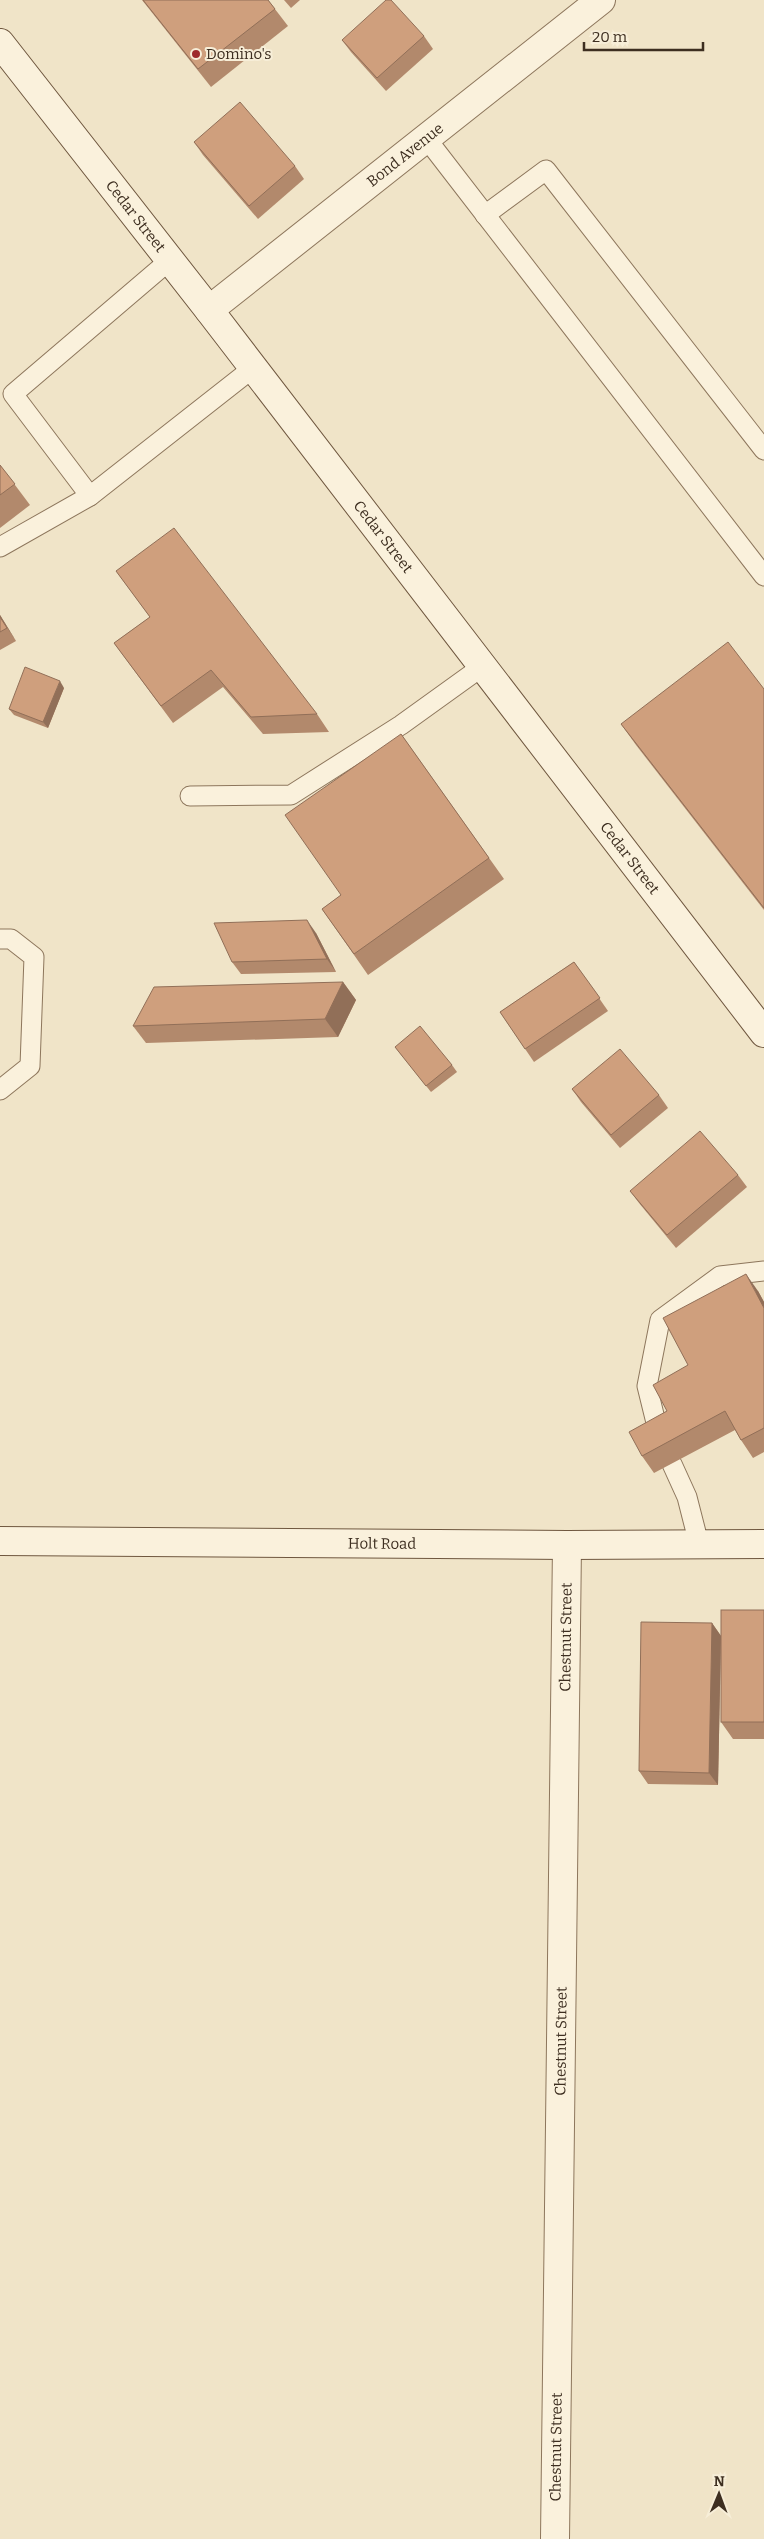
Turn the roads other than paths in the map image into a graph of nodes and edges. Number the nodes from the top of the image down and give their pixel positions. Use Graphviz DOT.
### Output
graph roads {
  1 [pos="601,0"];
  2 [pos="0,43"];
  3 [pos="426,138"];
  4 [pos="485,215"];
  5 [pos="170,260"];
  6 [pos="209,310"];
  7 [pos="253,368"];
  8 [pos="764,450"];
  9 [pos="90,496"];
  10 [pos="0,546"];
  11 [pos="764,576"];
  12 [pos="483,666"];
  13 [pos="190,796"];
  14 [pos="0,938"];
  15 [pos="764,1033"];
  16 [pos="0,1090"];
  17 [pos="764,1270"];
  18 [pos="660,1439"];
  19 [pos="672,1464"];
  20 [pos="0,1540"];
  21 [pos="699,1544"];
  22 [pos="764,1544"];
  23 [pos="567,1545"];
  24 [pos="555,2539"];
  1 -- 3 [label="main road, Bond Avenue"];
  2 -- 5 [label="main road, Cedar Street"];
  3 -- 4 [label="lane"];
  3 -- 6 [label="main road, Bond Avenue"];
  4 -- 8 [label="lane"];
  4 -- 11 [label="lane"];
  5 -- 6 [label="main road, Cedar Street"];
  5 -- 9 [label="lane"];
  6 -- 7 [label="main road, Cedar Street"];
  7 -- 9 [label="lane"];
  7 -- 12 [label="main road, Cedar Street"];
  9 -- 10 [label="lane"];
  12 -- 13 [label="lane"];
  12 -- 15 [label="main road, Cedar Street"];
  14 -- 16 [label="lane"];
  17 -- 18 [label="lane"];
  19 -- 21 [label="lane"];
  20 -- 23 [label="main road, Holt Road"];
  21 -- 22 [label="main road, Holt Road"];
  21 -- 23 [label="main road, Holt Road"];
  23 -- 24 [label="main road, Chestnut Street"];
}
